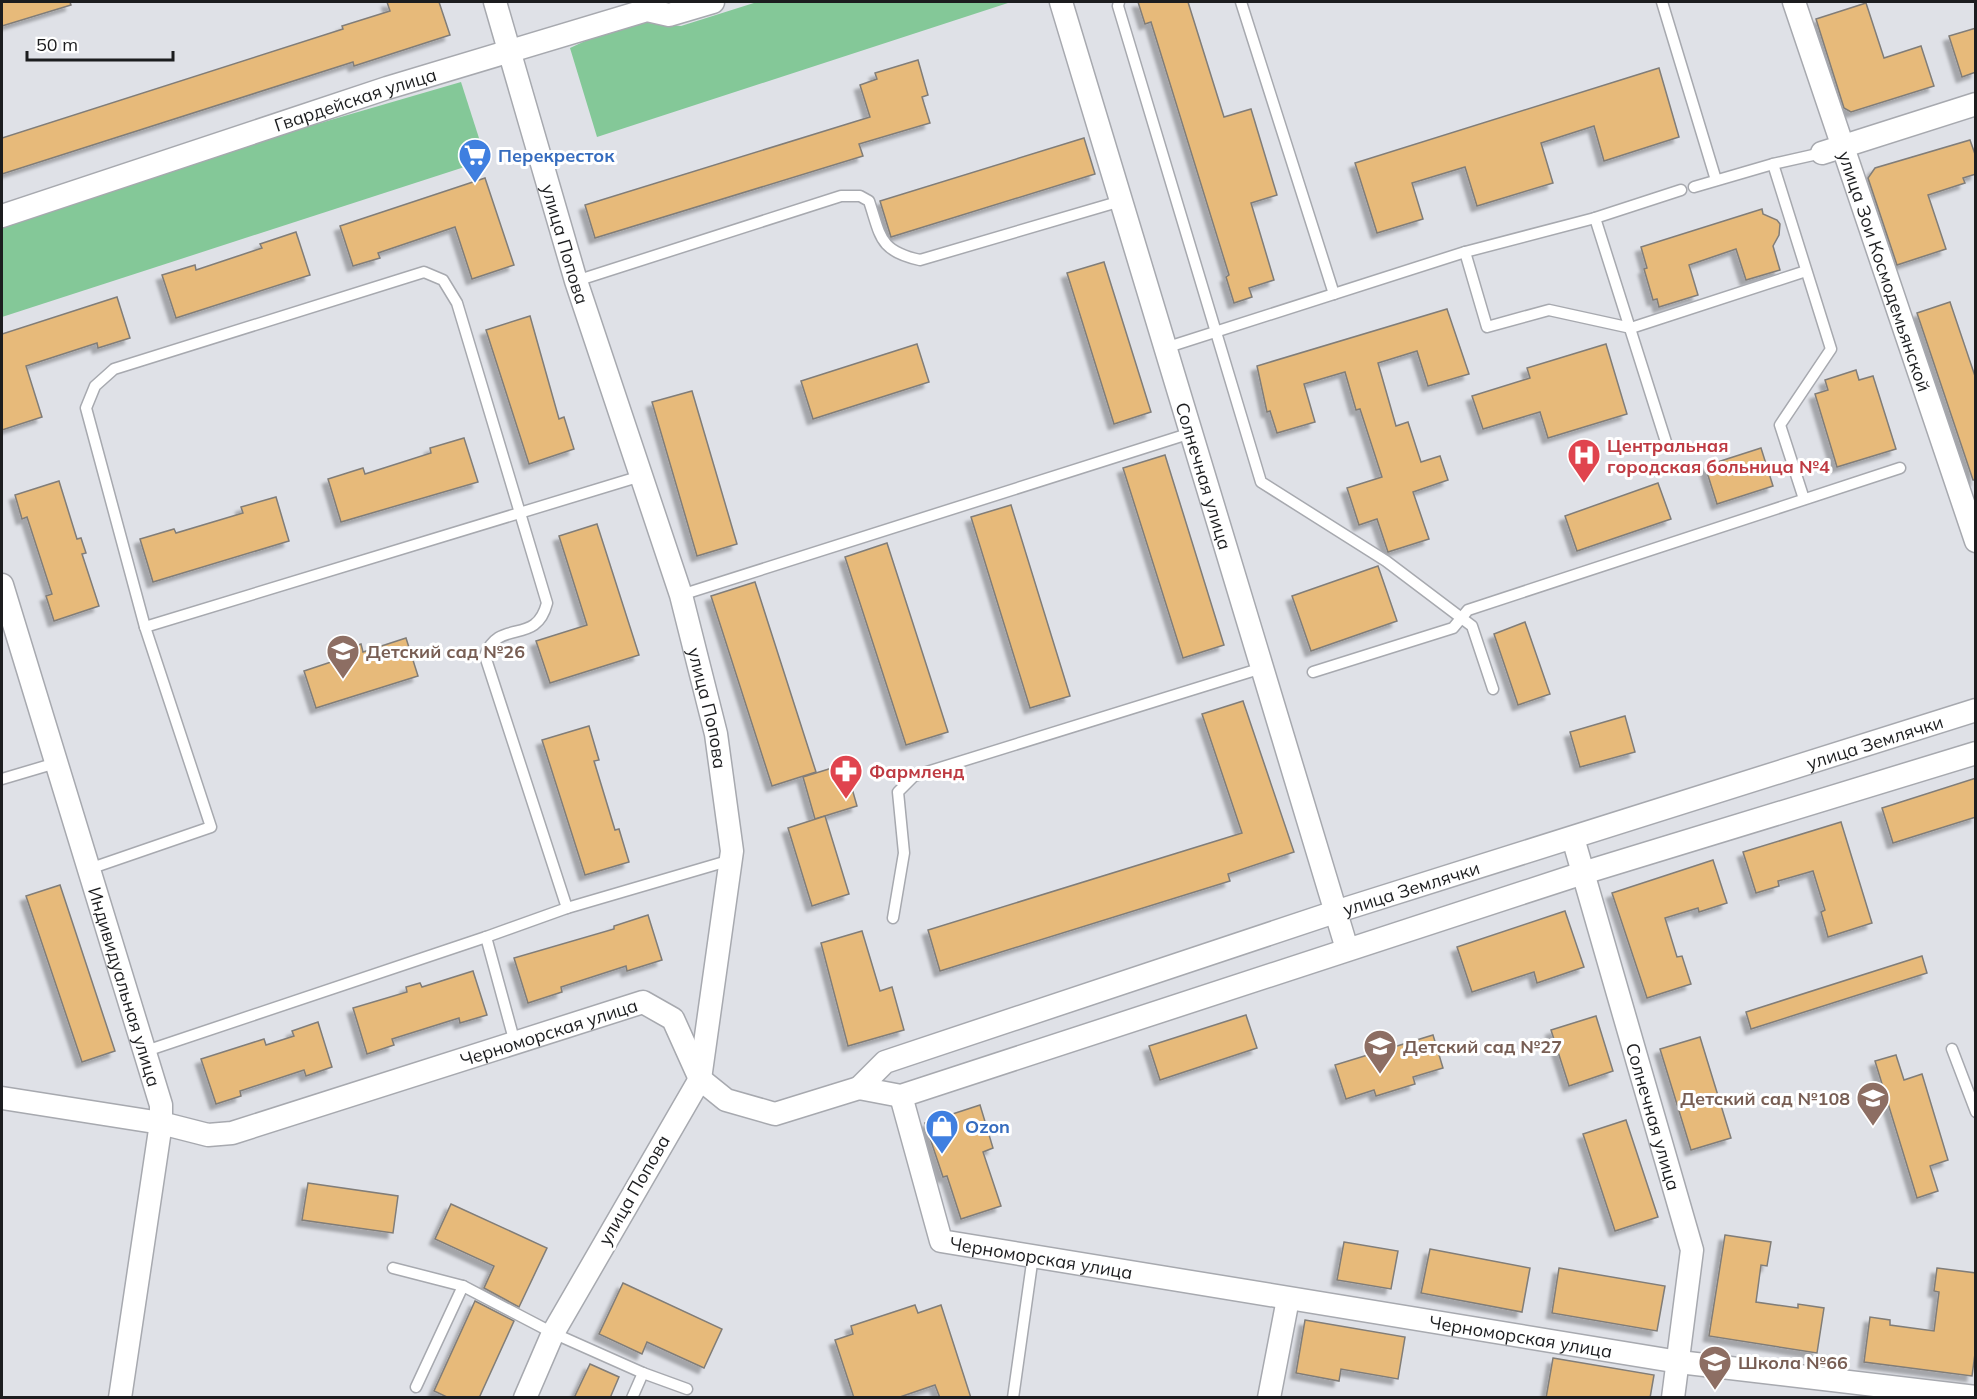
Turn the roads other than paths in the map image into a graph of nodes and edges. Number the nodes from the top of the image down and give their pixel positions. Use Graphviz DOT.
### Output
graph roads {
  1 [pos="495,2"];
  2 [pos="713,2"];
  3 [pos="1061,2"];
  4 [pos="1119,2"];
  5 [pos="1241,2"];
  6 [pos="1662,2"];
  7 [pos="1794,2"];
  8 [pos="509,50"];
  9 [pos="1976,104"];
  10 [pos="1832,150"];
  11 [pos="1773,164"];
  12 [pos="1716,180"];
  13 [pos="1694,187"];
  14 [pos="1681,190"];
  15 [pos="1121,201"];
  16 [pos="2,216"];
  17 [pos="1595,218"];
  18 [pos="1465,252"];
  19 [pos="1806,271"];
  20 [pos="576,281"];
  21 [pos="1334,294"];
  22 [pos="1631,328"];
  23 [pos="1214,332"];
  24 [pos="1165,348"];
  25 [pos="1191,433"];
  26 [pos="1666,442"];
  27 [pos="1900,468"];
  28 [pos="641,476"];
  29 [pos="1804,499"];
  30 [pos="520,513"];
  31 [pos="1976,541"];
  32 [pos="2,585"];
  33 [pos="681,595"];
  34 [pos="1461,618"];
  35 [pos="145,627"];
  36 [pos="1262,668"];
  37 [pos="1313,672"];
  38 [pos="1493,688"];
  39 [pos="1976,710"];
  40 [pos="1976,753"];
  41 [pos="56,763"];
  42 [pos="2,779"];
  43 [pos="1573,838"];
  44 [pos="731,860"];
  45 [pos="89,868"];
  46 [pos="1583,873"];
  47 [pos="567,908"];
  48 [pos="1335,912"];
  49 [pos="893,918"];
  50 [pos="486,937"];
  51 [pos="1347,949"];
  52 [pos="515,1043"];
  53 [pos="1952,1049"];
  54 [pos="146,1051"];
  55 [pos="700,1079"];
  56 [pos="859,1088"];
  57 [pos="901,1096"];
  58 [pos="2,1098"];
  59 [pos="1976,1113"];
  60 [pos="160,1123"];
  61 [pos="1033,1256"];
  62 [pos="393,1268"];
  63 [pos="463,1286"];
  64 [pos="1288,1299"];
  65 [pos="553,1333"];
  66 [pos="1679,1362"];
  67 [pos="643,1373"];
  68 [pos="416,1388"];
  69 [pos="687,1389"];
  70 [pos="1274,1397"];
  71 [pos="1976,1397"];
  72 [pos="120,1398"];
  73 [pos="525,1398"];
  74 [pos="632,1398"];
  75 [pos="1013,1398"];
  76 [pos="1673,1398"];
  1 -- 8 [label="street, улица Попова"];
  2 -- 8 [label="street, Гвардейская улица"];
  3 -- 15 [label="street, Солнечная улица"];
  4 -- 23 [label="lane"];
  5 -- 21 [label="lane"];
  6 -- 12 [label="lane"];
  7 -- 10 [label="street, улица Зои Космодемьянской"];
  8 -- 16 [label="street, Гвардейская улица"];
  8 -- 20 [label="street, улица Попова"];
  9 -- 10 [label="street"];
  10 -- 11 [label="lane"];
  10 -- 31 [label="street, улица Зои Космодемьянской"];
  11 -- 12 [label="lane"];
  11 -- 19 [label="lane"];
  12 -- 13 [label="lane"];
  14 -- 17 [label="lane"];
  15 -- 20 [label="lane"];
  15 -- 24 [label="street, Солнечная улица"];
  17 -- 18 [label="lane"];
  17 -- 22 [label="lane"];
  18 -- 21 [label="lane"];
  18 -- 22 [label="lane"];
  19 -- 22 [label="lane"];
  19 -- 29 [label="lane"];
  20 -- 28 [label="street, улица Попова"];
  21 -- 23 [label="lane"];
  22 -- 26 [label="lane"];
  23 -- 24 [label="lane"];
  23 -- 34 [label="lane"];
  24 -- 25 [label="street, Солнечная улица"];
  25 -- 33 [label="lane"];
  25 -- 36 [label="street, Солнечная улица"];
  27 -- 29 [label="lane"];
  28 -- 30 [label="lane"];
  28 -- 33 [label="street, улица Попова"];
  29 -- 34 [label="lane"];
  30 -- 35 [label="lane"];
  30 -- 35 [label="lane"];
  30 -- 47 [label="lane"];
  32 -- 41 [label="street, Индивидуальная улица"];
  33 -- 44 [label="street, улица Попова"];
  34 -- 37 [label="lane"];
  34 -- 38 [label="lane"];
  35 -- 45 [label="lane"];
  36 -- 48 [label="street, Солнечная улица"];
  36 -- 49 [label="lane"];
  39 -- 43 [label="street, улица Землячки"];
  40 -- 46 [label="street, улица Землячки"];
  41 -- 42 [label="lane"];
  41 -- 45 [label="street, Индивидуальная улица"];
  43 -- 46 [label="street, Солнечная улица"];
  43 -- 48 [label="street, улица Землячки"];
  44 -- 47 [label="lane"];
  44 -- 55 [label="street, улица Попова"];
  45 -- 54 [label="street, Индивидуальная улица"];
  46 -- 51 [label="street, улица Землячки"];
  46 -- 66 [label="street, Солнечная улица"];
  47 -- 50 [label="lane"];
  48 -- 51 [label="street, Солнечная улица"];
  48 -- 56 [label="street, улица Землячки"];
  50 -- 52 [label="lane"];
  50 -- 54 [label="lane"];
  51 -- 57 [label="street, улица Землячки"];
  52 -- 55 [label="street, Черноморская улица"];
  52 -- 60 [label="street, Черноморская улица"];
  53 -- 59 [label="lane"];
  54 -- 60 [label="street, Индивидуальная улица"];
  55 -- 56 [label="street, Черноморская улица"];
  55 -- 65 [label="street, улица Попова"];
  56 -- 57 [label="street, Черноморская улица"];
  57 -- 61 [label="street, Черноморская улица"];
  58 -- 60 [label="street, Черноморская улица"];
  60 -- 72 [label="street, Индивидуальная улица"];
  61 -- 64 [label="street, Черноморская улица"];
  61 -- 75 [label="lane"];
  62 -- 63 [label="lane"];
  63 -- 65 [label="lane"];
  63 -- 68 [label="lane"];
  64 -- 66 [label="street, Черноморская улица"];
  64 -- 70 [label="street"];
  65 -- 67 [label="lane"];
  65 -- 73 [label="street, улица Попова"];
  66 -- 71 [label="street, Черноморская улица"];
  66 -- 76 [label="street, Солнечная улица"];
  67 -- 69 [label="lane"];
  67 -- 74 [label="lane"];
}
